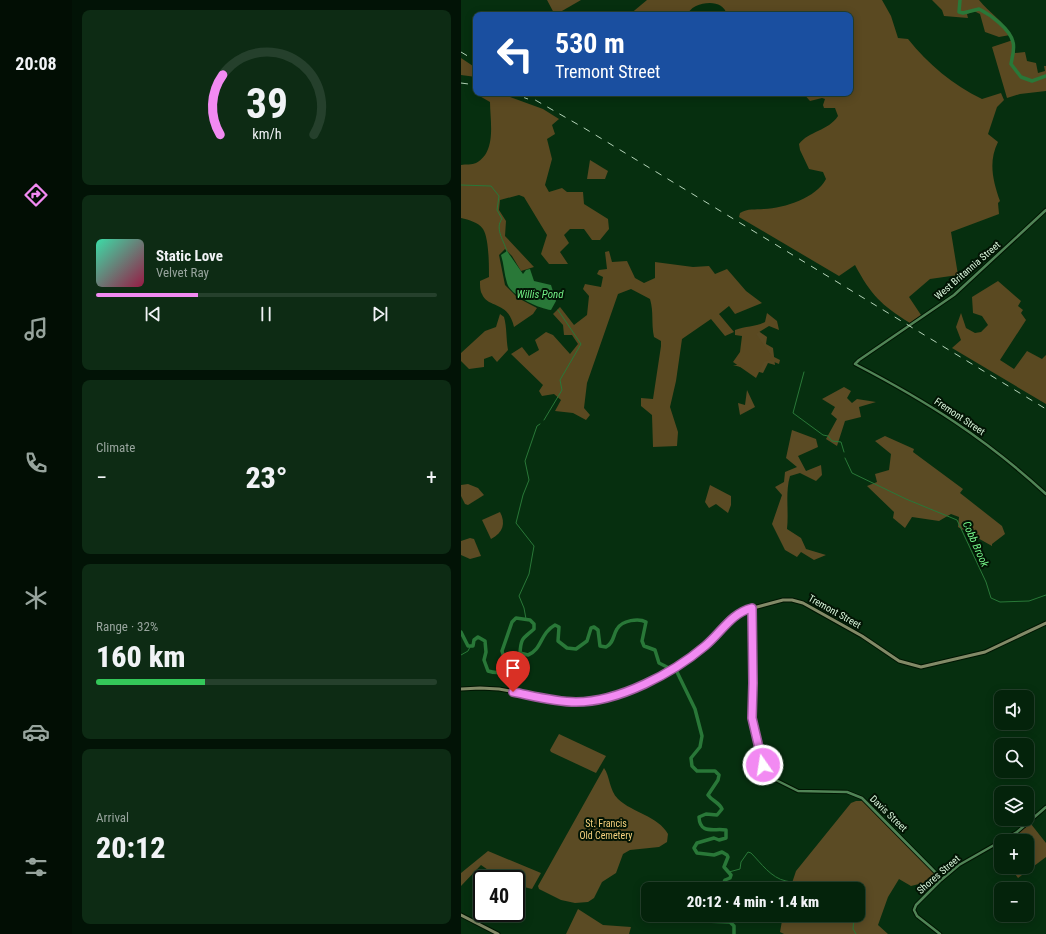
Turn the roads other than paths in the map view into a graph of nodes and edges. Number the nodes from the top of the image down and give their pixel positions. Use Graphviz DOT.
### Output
graph roads {
  1 [pos="1046,210"];
  2 [pos="855,364"];
  3 [pos="1046,494"];
  4 [pos="752,608"];
  5 [pos="1046,623"];
  6 [pos="461,690"];
  7 [pos="1046,807"];
  8 [pos="942,879"];
  9 [pos="461,916"];
  10 [pos="498,934"];
  11 [pos="939,934"];
  1 -- 2 [label="street, West Britannia Street"];
  2 -- 3 [label="street, Fremont Street"];
  4 -- 5 [label="main road, Tremont Street"];
  4 -- 6 [label="main road, Tremont Street"];
  4 -- 8 [label="street, Davis Street"];
  7 -- 8 [label="street, Shores Street"];
  8 -- 11 [label="street, Shores Street"];
  9 -- 10 [label="main road"];
}
